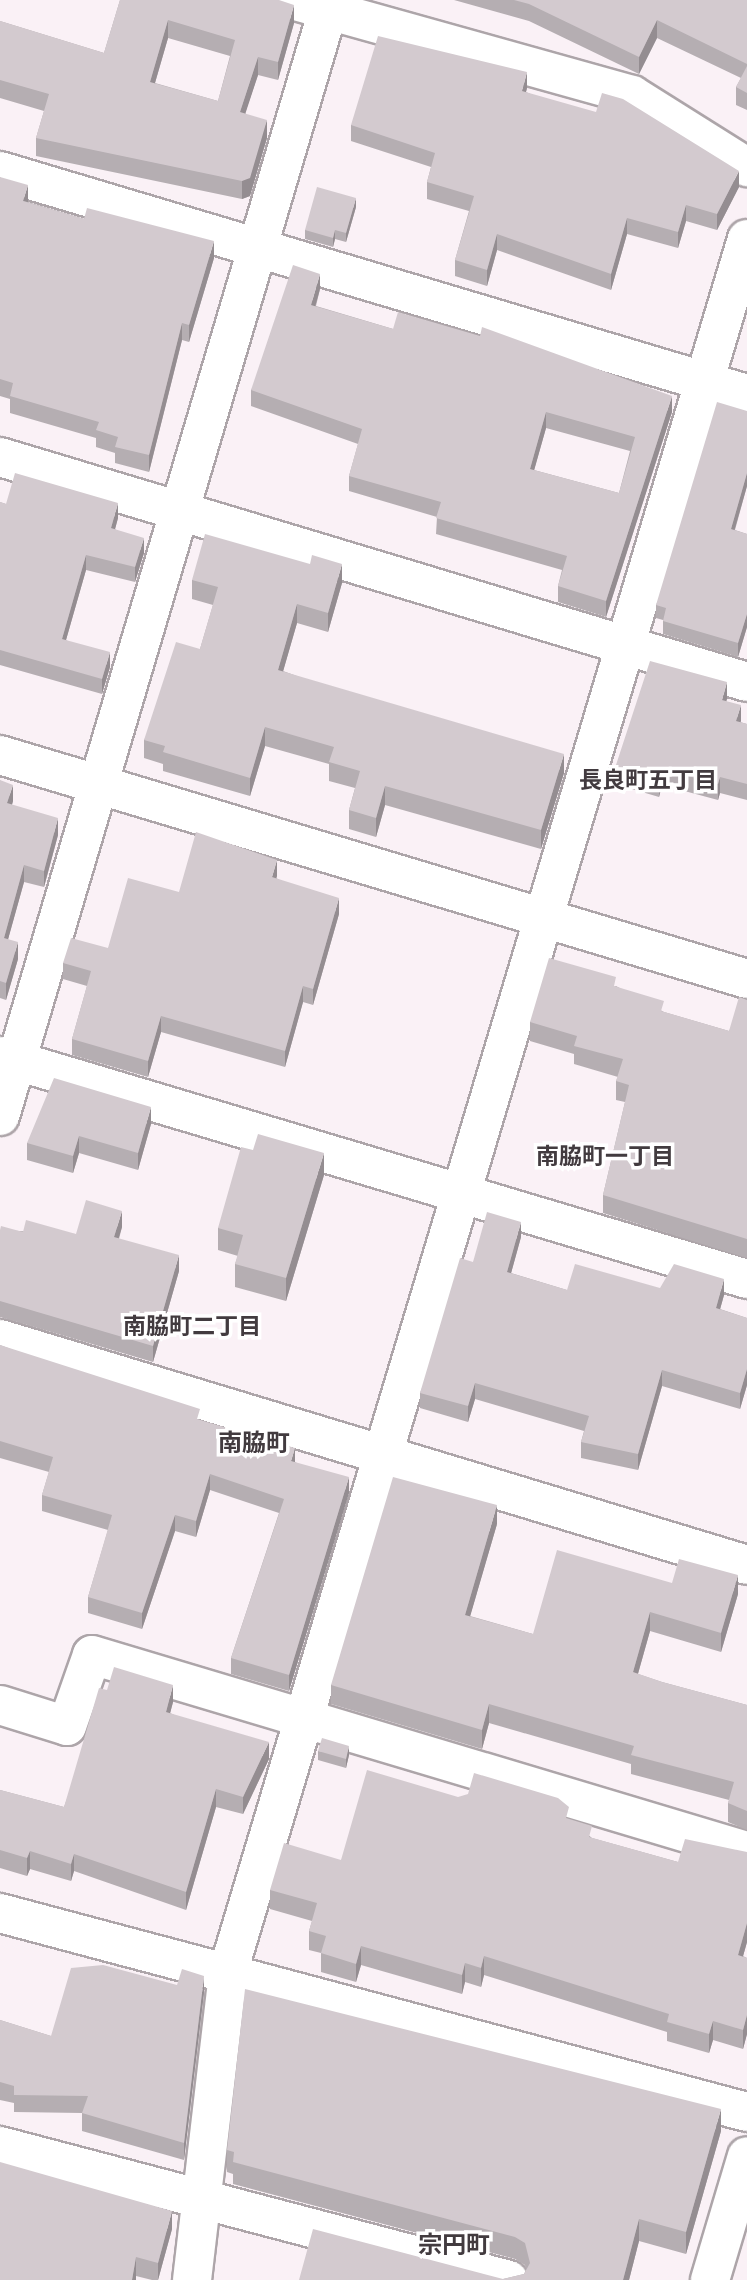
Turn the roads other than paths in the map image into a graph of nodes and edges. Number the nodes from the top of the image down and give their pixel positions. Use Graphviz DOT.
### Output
graph roads {
  1 [pos="317,3"];
  2 [pos="747,167"];
  3 [pos="0,171"];
  4 [pos="747,239"];
  5 [pos="258,249"];
  6 [pos="704,382"];
  7 [pos="747,394"];
  8 [pos="0,457"];
  9 [pos="180,510"];
  10 [pos="628,647"];
  11 [pos="747,682"];
  12 [pos="0,755"];
  13 [pos="99,785"];
  14 [pos="540,919"];
  15 [pos="747,979"];
  16 [pos="8,1058"];
  17 [pos="0,1116"];
  18 [pos="460,1190"];
  19 [pos="747,1279"];
  20 [pos="0,1339"];
  21 [pos="381,1456"];
  22 [pos="747,1565"];
  23 [pos="0,1706"];
  24 [pos="303,1719"];
  25 [pos="747,1851"];
  26 [pos="0,1913"];
  27 [pos="228,1972"];
  28 [pos="747,2112"];
  29 [pos="0,2146"];
  30 [pos="747,2156"];
  31 [pos="204,2199"];
  32 [pos="192,2280"];
  33 [pos="509,2280"];
  34 [pos="710,2280"];
  1 -- 2 [label="street"];
  1 -- 5 [label="street"];
  3 -- 5 [label="street"];
  4 -- 6 [label="street"];
  5 -- 6 [label="street"];
  5 -- 9 [label="street"];
  6 -- 7 [label="street"];
  6 -- 10 [label="street"];
  8 -- 9 [label="street"];
  9 -- 10 [label="street"];
  9 -- 13 [label="street"];
  10 -- 11 [label="street"];
  10 -- 14 [label="street"];
  12 -- 13 [label="street"];
  13 -- 14 [label="street"];
  13 -- 16 [label="street"];
  14 -- 15 [label="street"];
  14 -- 18 [label="street"];
  16 -- 17 [label="street"];
  16 -- 18 [label="street"];
  18 -- 19 [label="street"];
  18 -- 21 [label="street"];
  20 -- 21 [label="street"];
  21 -- 22 [label="street"];
  21 -- 24 [label="street"];
  23 -- 24 [label="street"];
  24 -- 25 [label="street"];
  24 -- 27 [label="street"];
  26 -- 27 [label="street"];
  27 -- 28 [label="street"];
  27 -- 31 [label="street"];
  29 -- 31 [label="street"];
  30 -- 34 [label="street"];
  31 -- 32 [label="street"];
  31 -- 33 [label="street"];
}
